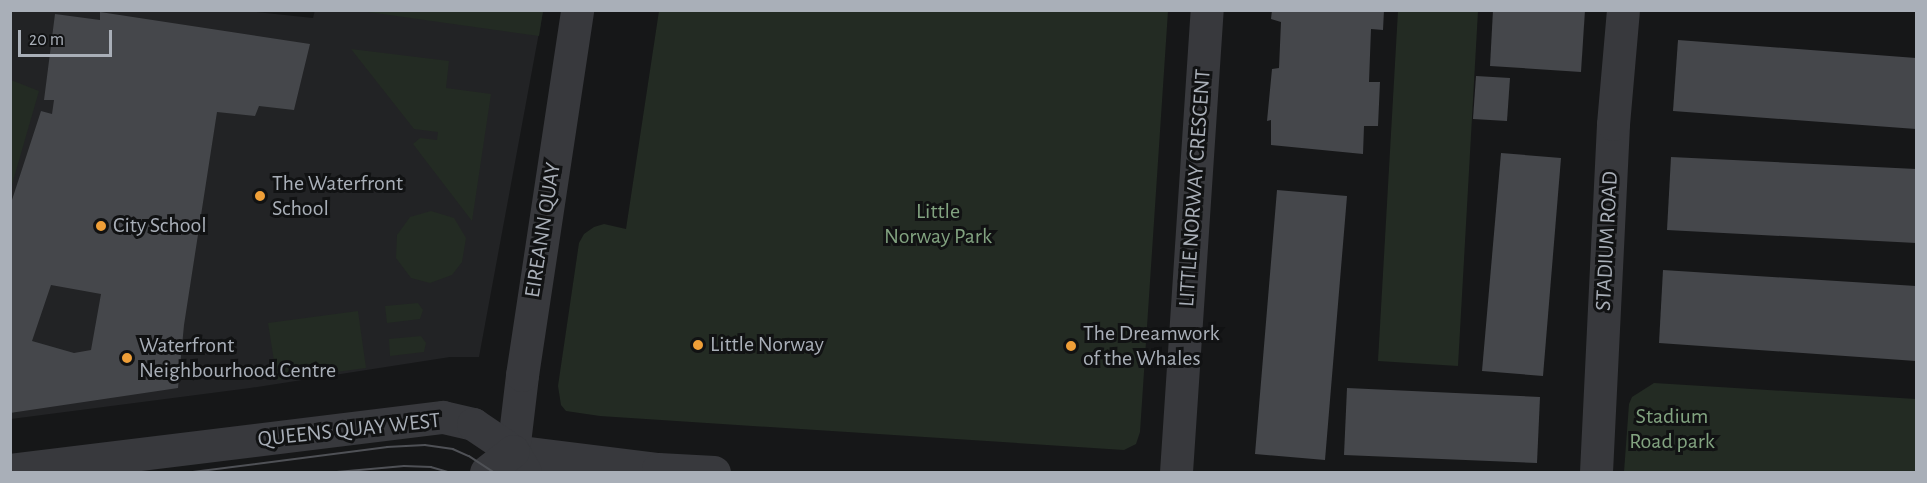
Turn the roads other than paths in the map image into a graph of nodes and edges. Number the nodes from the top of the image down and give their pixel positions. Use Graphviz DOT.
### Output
graph roads {
  1 [pos="577,10"];
  2 [pos="1207,10"];
  3 [pos="1623,10"];
  4 [pos="519,462"];
  5 [pos="10,470"];
  6 [pos="486,472"];
  7 [pos="714,472"];
  8 [pos="1176,472"];
  9 [pos="1596,472"];
  1 -- 4 [label="street, EIREANN QUAY"];
  2 -- 8 [label="street, LITTLE NORWAY CRESCENT"];
  3 -- 9 [label="street, STADIUM ROAD"];
  4 -- 5 [label="street, QUEENS QUAY WEST"];
  4 -- 6 [label="street"];
  4 -- 7 [label="street, QUEENS QUAY WEST"];
}
